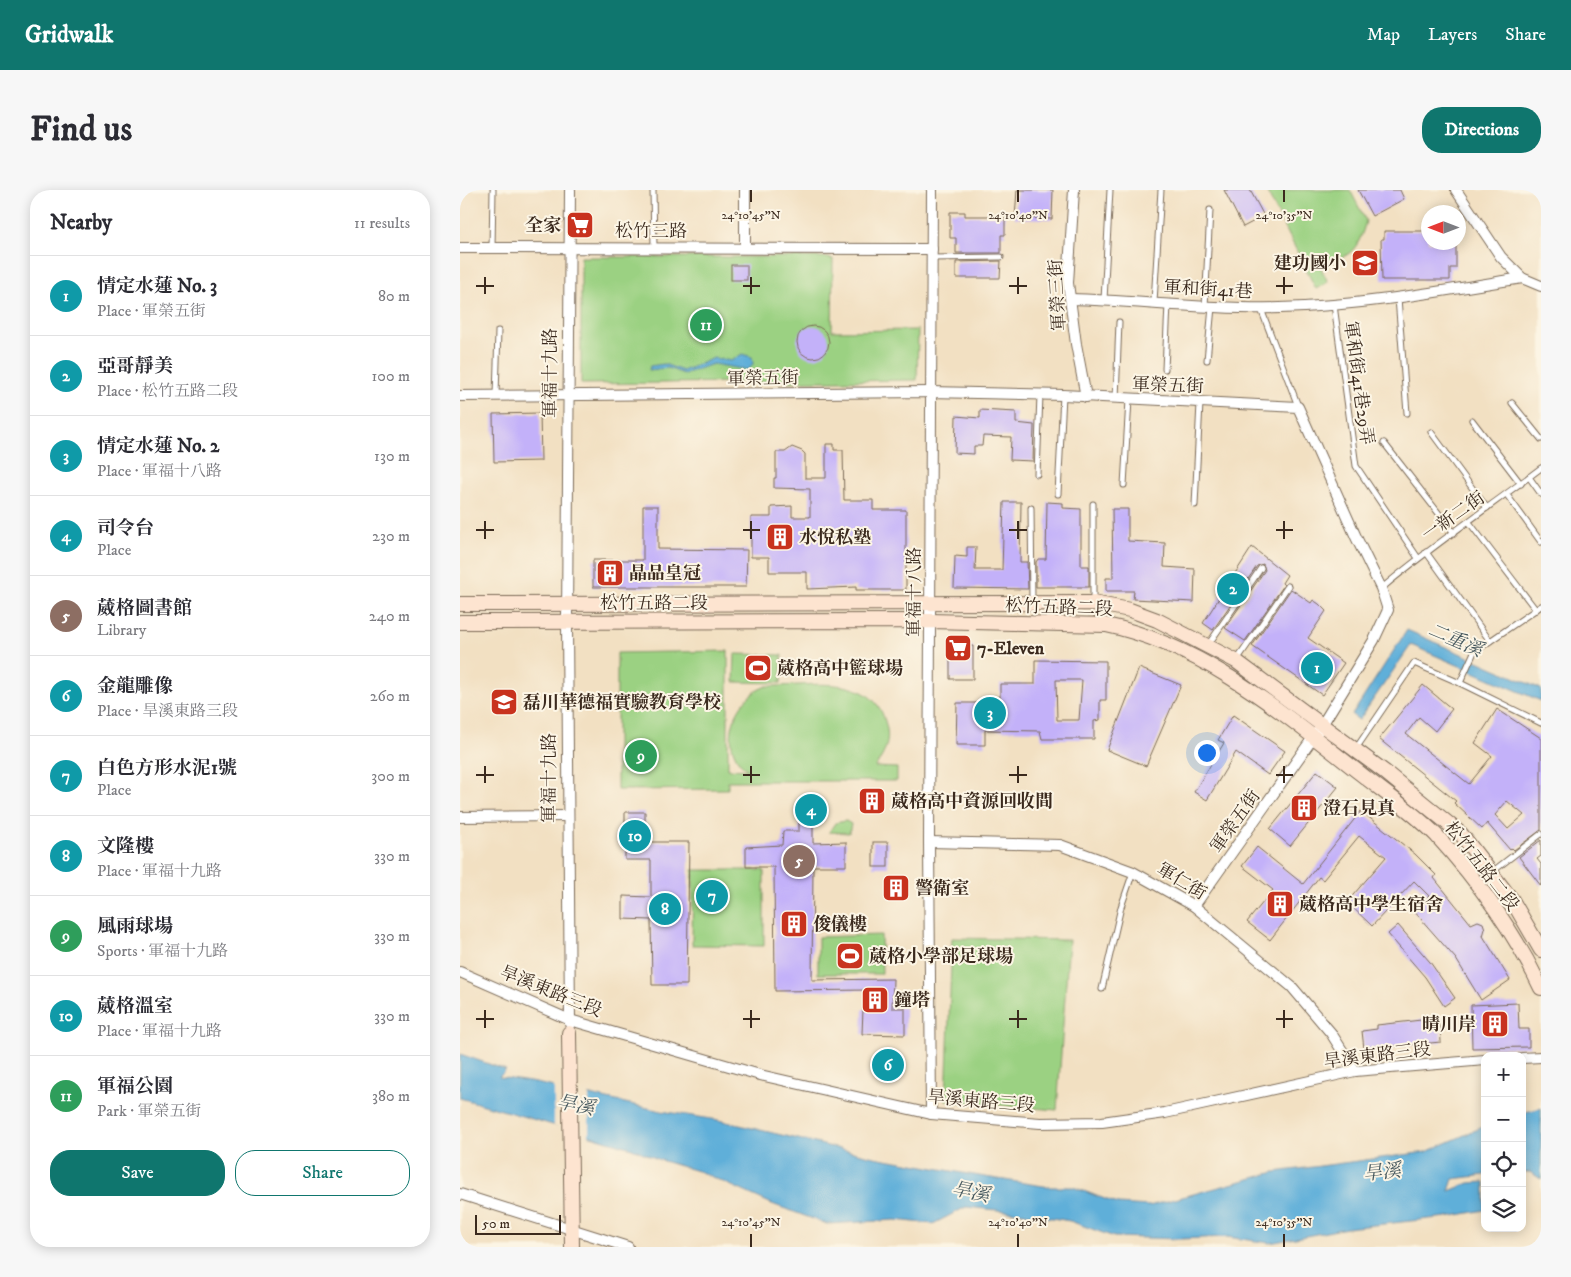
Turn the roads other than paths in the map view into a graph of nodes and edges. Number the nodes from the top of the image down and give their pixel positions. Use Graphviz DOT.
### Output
graph roads {
  1 [pos="493,190"];
  2 [pos="570,190"];
  3 [pos="654,190"];
  4 [pos="745,190"];
  5 [pos="932,190"];
  6 [pos="1074,190"];
  7 [pos="1110,190"];
  8 [pos="1161,190"];
  9 [pos="1456,190"];
  10 [pos="1210,210"];
  11 [pos="570,247"];
  12 [pos="654,247"];
  13 [pos="745,247"];
  14 [pos="460,248"];
  15 [pos="492,248"];
  16 [pos="931,253"];
  17 [pos="1001,257"];
  18 [pos="1522,278"];
  19 [pos="1541,286"];
  20 [pos="1398,298"];
  21 [pos="1070,299"];
  22 [pos="1104,300"];
  23 [pos="1154,302"];
  24 [pos="1168,303"];
  25 [pos="1334,304"];
  26 [pos="1208,307"];
  27 [pos="1260,308"];
  28 [pos="1119,322"];
  29 [pos="498,331"];
  30 [pos="1207,360"];
  31 [pos="1165,369"];
  32 [pos="930,392"];
  33 [pos="1040,395"];
  34 [pos="1063,395"];
  35 [pos="460,396"];
  36 [pos="496,396"];
  37 [pos="569,396"];
  38 [pos="1086,397"];
  39 [pos="1116,399"];
  40 [pos="1129,400"];
  41 [pos="1200,403"];
  42 [pos="1512,403"];
  43 [pos="1298,407"];
  44 [pos="1407,413"];
  45 [pos="1472,420"];
  46 [pos="1431,432"];
  47 [pos="1541,440"];
  48 [pos="1384,443"];
  49 [pos="1541,468"];
  50 [pos="1037,474"];
  51 [pos="1529,477"];
  52 [pos="1521,484"];
  53 [pos="1124,485"];
  54 [pos="1058,494"];
  55 [pos="1541,494"];
  56 [pos="1507,495"];
  57 [pos="1093,504"];
  58 [pos="1195,505"];
  59 [pos="1031,508"];
  60 [pos="1487,508"];
  61 [pos="1470,522"];
  62 [pos="1454,533"];
  63 [pos="1541,542"];
  64 [pos="1426,552"];
  65 [pos="1418,558"];
  66 [pos="1261,568"];
  67 [pos="1288,586"];
  68 [pos="1381,588"];
  69 [pos="931,602"];
  70 [pos="567,603"];
  71 [pos="460,604"];
  72 [pos="1032,604"];
  73 [pos="1093,604"];
  74 [pos="1541,606"];
  75 [pos="1536,610"];
  76 [pos="930,621"];
  77 [pos="460,622"];
  78 [pos="567,622"];
  79 [pos="1490,641"];
  80 [pos="1208,645"];
  81 [pos="1236,661"];
  82 [pos="1460,683"];
  83 [pos="1541,723"];
  84 [pos="1322,725"];
  85 [pos="1314,737"];
  86 [pos="1355,750"];
  87 [pos="568,816"];
  88 [pos="460,817"];
  89 [pos="1541,834"];
  90 [pos="929,842"];
  91 [pos="1134,872"];
  92 [pos="1491,872"];
  93 [pos="1194,906"];
  94 [pos="1541,950"];
  95 [pos="460,972"];
  96 [pos="1541,988"];
  97 [pos="1102,990"];
  98 [pos="569,1026"];
  99 [pos="1541,1056"];
  100 [pos="1526,1058"];
  101 [pos="1481,1060"];
  102 [pos="1354,1071"];
  103 [pos="931,1114"];
  104 [pos="460,1194"];
  105 [pos="572,1229"];
  106 [pos="572,1247"];
  107 [pos="628,1247"];
  1 -- 15 [label="lane"];
  2 -- 11 [label="street, 軍福十九路"];
  3 -- 12 [label="lane"];
  4 -- 13 [label="street"];
  5 -- 16 [label="street, 軍福十八路"];
  6 -- 21 [label="street, 軍榮三街"];
  7 -- 22 [label="lane"];
  8 -- 23 [label="lane"];
  9 -- 18 [label="street"];
  10 -- 26 [label="lane"];
  11 -- 12 [label="street, 松竹三路"];
  11 -- 15 [label="street, 松竹三路"];
  11 -- 37 [label="street, 軍福十九路"];
  12 -- 13 [label="street, 松竹三路"];
  13 -- 16 [label="street, 松竹三路"];
  14 -- 15 [label="street, 松竹三路"];
  16 -- 17 [label="lane"];
  16 -- 32 [label="street, 軍福十八路"];
  18 -- 19 [label="street"];
  18 -- 20 [label="street, 軍和街41巷"];
  20 -- 25 [label="street, 軍和街41巷"];
  20 -- 44 [label="lane"];
  21 -- 22 [label="street, 軍和街41巷"];
  21 -- 38 [label="street, 軍榮三街"];
  22 -- 23 [label="street, 軍和街41巷"];
  23 -- 24 [label="street, 軍和街41巷"];
  24 -- 26 [label="street, 軍和街41巷"];
  24 -- 31 [label="lane"];
  25 -- 27 [label="street, 軍和街41巷"];
  25 -- 65 [label="lane, 軍和街41巷29弄"];
  26 -- 27 [label="street, 軍和街41巷"];
  26 -- 30 [label="lane"];
  27 -- 43 [label="lane"];
  28 -- 39 [label="lane"];
  29 -- 36 [label="lane"];
  32 -- 33 [label="street, 軍榮五街"];
  32 -- 37 [label="street, 軍榮五街"];
  32 -- 69 [label="street, 軍福十八路"];
  33 -- 34 [label="street, 軍榮五街"];
  33 -- 50 [label="lane"];
  34 -- 38 [label="street, 軍榮五街"];
  34 -- 54 [label="lane"];
  35 -- 36 [label="street, 軍榮五街"];
  36 -- 37 [label="street, 軍榮五街"];
  37 -- 70 [label="street, 軍福十九路"];
  38 -- 39 [label="street, 軍榮五街"];
  39 -- 40 [label="street, 軍榮五街"];
  40 -- 41 [label="street, 軍榮五街"];
  40 -- 53 [label="lane"];
  41 -- 43 [label="street, 軍榮五街"];
  41 -- 58 [label="lane"];
  42 -- 47 [label="lane"];
  43 -- 68 [label="street, 軍榮五街"];
  45 -- 52 [label="lane"];
  46 -- 60 [label="lane"];
  48 -- 62 [label="lane"];
  49 -- 51 [label="lane, 一新二街"];
  51 -- 52 [label="lane, 一新二街"];
  51 -- 55 [label="lane"];
  52 -- 56 [label="lane, 一新二街"];
  56 -- 60 [label="lane, 一新二街"];
  56 -- 63 [label="lane"];
  57 -- 73 [label="lane"];
  59 -- 72 [label="lane"];
  60 -- 61 [label="lane, 一新二街"];
  61 -- 62 [label="lane, 一新二街"];
  61 -- 75 [label="lane"];
  62 -- 64 [label="lane, 一新二街"];
  64 -- 65 [label="lane, 一新二街"];
  64 -- 79 [label="lane"];
  65 -- 68 [label="lane, 一新二街"];
  66 -- 80 [label="lane"];
  67 -- 81 [label="lane"];
  68 -- 84 [label="street, 軍榮五街"];
  69 -- 70 [label="street, 松竹五路二段"];
  69 -- 72 [label="street, 松竹五路二段"];
  69 -- 76 [label="street, 軍福十八路"];
  70 -- 71 [label="street, 松竹五路二段"];
  70 -- 78 [label="street, 軍福十九路"];
  72 -- 73 [label="street, 松竹五路二段"];
  73 -- 80 [label="street, 松竹五路二段"];
  74 -- 75 [label="lane"];
  75 -- 79 [label="lane"];
  76 -- 78 [label="street, 松竹五路二段"];
  76 -- 85 [label="street, 松竹五路二段"];
  76 -- 90 [label="street, 軍福十八路"];
  77 -- 78 [label="street, 松竹五路二段"];
  78 -- 87 [label="street, 軍福十九路"];
  79 -- 82 [label="lane"];
  80 -- 81 [label="street, 松竹五路二段"];
  81 -- 84 [label="street, 松竹五路二段"];
  82 -- 83 [label="lane"];
  82 -- 86 [label="lane"];
  84 -- 85 [label="street, 軍榮五街"];
  84 -- 86 [label="street, 松竹五路二段"];
  85 -- 93 [label="street, 軍榮五街"];
  85 -- 96 [label="street, 松竹五路二段"];
  86 -- 92 [label="street, 松竹五路二段"];
  87 -- 88 [label="street"];
  87 -- 98 [label="street, 軍福十九路"];
  89 -- 92 [label="lane"];
  90 -- 91 [label="street, 軍仁街"];
  90 -- 103 [label="street, 軍福十八路"];
  91 -- 93 [label="street, 軍仁街"];
  91 -- 97 [label="lane"];
  92 -- 94 [label="street, 松竹五路二段"];
  93 -- 102 [label="street, 軍仁街"];
  95 -- 98 [label="street, 旱溪東路三段"];
  98 -- 103 [label="street, 旱溪東路三段"];
  98 -- 105 [label="street, 軍福十九路"];
  99 -- 100 [label="street"];
  101 -- 102 [label="street, 旱溪東路三段"];
  102 -- 103 [label="street, 旱溪東路三段"];
  104 -- 105 [label="street"];
  105 -- 106 [label="street, 軍福十九路"];
  105 -- 107 [label="street"];
}
